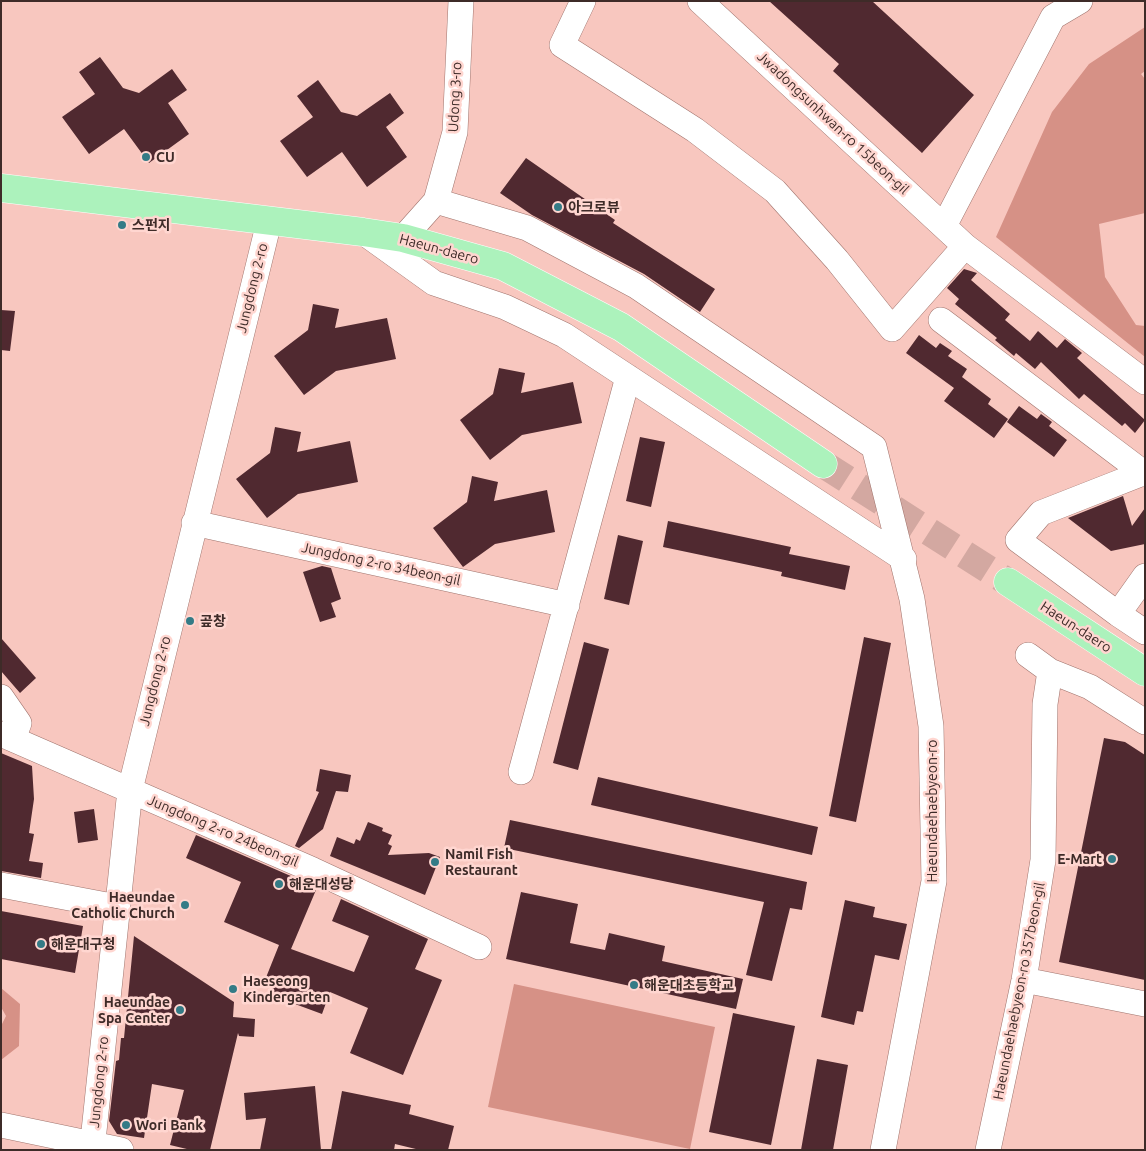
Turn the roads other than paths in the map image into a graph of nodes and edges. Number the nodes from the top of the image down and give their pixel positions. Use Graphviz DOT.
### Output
graph roads {
  1 [pos="461,1"];
  2 [pos="583,1"];
  3 [pos="700,1"];
  4 [pos="1080,1"];
  5 [pos="1,188"];
  6 [pos="436,201"];
  7 [pos="269,222"];
  8 [pos="944,226"];
  9 [pos="363,232"];
  10 [pos="403,238"];
  11 [pos="965,246"];
  12 [pos="941,320"];
  13 [pos="628,377"];
  14 [pos="1145,382"];
  15 [pos="823,464"];
  16 [pos="1144,474"];
  17 [pos="194,523"];
  18 [pos="904,559"];
  19 [pos="1145,576"];
  20 [pos="1008,582"];
  21 [pos="567,605"];
  22 [pos="1118,614"];
  23 [pos="1145,632"];
  24 [pos="1028,655"];
  25 [pos="1050,671"];
  26 [pos="1145,672"];
  27 [pos="1,697"];
  28 [pos="1145,722"];
  29 [pos="7,737"];
  30 [pos="521,772"];
  31 [pos="130,790"];
  32 [pos="1,885"];
  33 [pos="117,907"];
  34 [pos="479,946"];
  35 [pos="1024,980"];
  36 [pos="1145,1004"];
  37 [pos="1,1125"];
  38 [pos="92,1146"];
  39 [pos="121,1150"];
  40 [pos="883,1150"];
  41 [pos="988,1150"];
  1 -- 6 [label="street, Udong 3-ro"];
  2 -- 11 [label="street"];
  3 -- 8 [label="street, Jwadongsunhwan-ro 15beon-gil"];
  4 -- 8 [label="street"];
  5 -- 7 [label="main road, Haeun-daero"];
  6 -- 10 [label="street, Udong 3-ro"];
  6 -- 18 [label="street, Haeundaehaebyeon-ro"];
  7 -- 9 [label="main road, Haeun-daero"];
  7 -- 17 [label="street, Jungdong 2-ro"];
  8 -- 11 [label="street, Jwadongsunhwan-ro 15beon-gil"];
  9 -- 10 [label="main road, Haeun-daero"];
  9 -- 13 [label="street"];
  10 -- 15 [label="main road, Haeun-daero"];
  11 -- 14 [label="street, Jwadongsunhwan-ro 15beon-gil"];
  12 -- 16 [label="street"];
  13 -- 18 [label="street"];
  13 -- 21 [label="street"];
  16 -- 22 [label="street"];
  17 -- 21 [label="street, Jungdong 2-ro 34beon-gil"];
  17 -- 31 [label="street, Jungdong 2-ro"];
  18 -- 40 [label="street, Haeundaehaebyeon-ro"];
  19 -- 22 [label="street"];
  20 -- 26 [label="main road, Haeun-daero"];
  21 -- 30 [label="street"];
  22 -- 23 [label="street"];
  24 -- 25 [label="street"];
  25 -- 28 [label="street"];
  25 -- 35 [label="street, Haeundaehaebyeon-ro 357beon-gil"];
  27 -- 29 [label="street"];
  29 -- 31 [label="street, Jungdong 2-ro 24beon-gil"];
  31 -- 33 [label="street, Jungdong 2-ro"];
  31 -- 34 [label="street, Jungdong 2-ro 24beon-gil"];
  32 -- 33 [label="street"];
  33 -- 38 [label="street, Jungdong 2-ro"];
  35 -- 36 [label="street"];
  35 -- 41 [label="street, Haeundaehaebyeon-ro 357beon-gil"];
  37 -- 38 [label="street"];
  38 -- 39 [label="street"];
}
